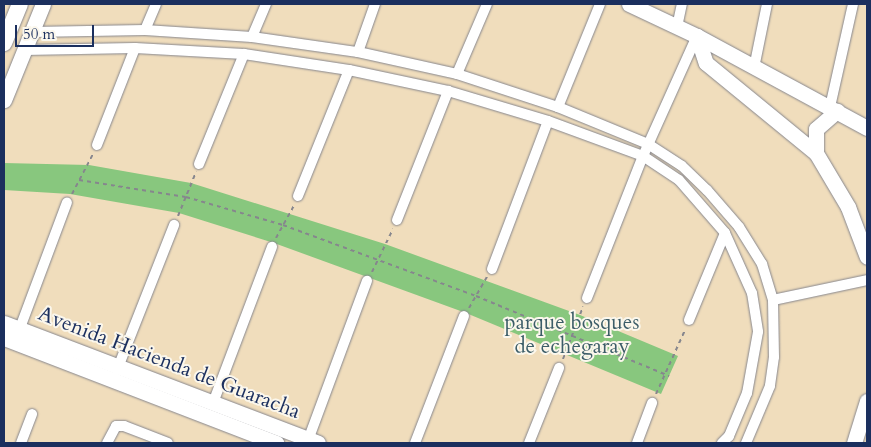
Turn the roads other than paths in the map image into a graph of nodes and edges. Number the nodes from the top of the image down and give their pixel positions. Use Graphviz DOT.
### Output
graph roads {
  1 [pos="20,4"];
  2 [pos="43,4"];
  3 [pos="156,4"];
  4 [pos="266,4"];
  5 [pos="375,4"];
  6 [pos="487,4"];
  7 [pos="600,4"];
  8 [pos="628,4"];
  9 [pos="682,4"];
  10 [pos="767,4"];
  11 [pos="853,4"];
  12 [pos="677,27"];
  13 [pos="145,30"];
  14 [pos="32,32"];
  15 [pos="176,32"];
  16 [pos="697,36"];
  17 [pos="252,37"];
  18 [pos="4,43"];
  19 [pos="135,48"];
  20 [pos="24,50"];
  21 [pos="175,50"];
  22 [pos="358,52"];
  23 [pos="244,54"];
  24 [pos="378,57"];
  25 [pos="433,68"];
  26 [pos="754,68"];
  27 [pos="349,70"];
  28 [pos="371,74"];
  29 [pos="457,74"];
  30 [pos="425,86"];
  31 [pos="448,91"];
  32 [pos="4,100"];
  33 [pos="558,107"];
  34 [pos="834,109"];
  35 [pos="548,121"];
  36 [pos="867,128"];
  37 [pos="648,144"];
  38 [pos="97,145"];
  39 [pos="810,149"];
  40 [pos="643,156"];
  41 [pos="199,164"];
  42 [pos="298,196"];
  43 [pos="67,202"];
  44 [pos="397,220"];
  45 [pos="174,226"];
  46 [pos="724,233"];
  47 [pos="272,247"];
  48 [pos="867,257"];
  49 [pos="492,269"];
  50 [pos="867,280"];
  51 [pos="367,281"];
  52 [pos="587,298"];
  53 [pos="773,300"];
  54 [pos="464,316"];
  55 [pos="689,320"];
  56 [pos="4,323"];
  57 [pos="20,328"];
  58 [pos="4,338"];
  59 [pos="559,368"];
  60 [pos="116,372"];
  61 [pos="867,402"];
  62 [pos="213,403"];
  63 [pos="652,403"];
  64 [pos="32,414"];
  65 [pos="311,442"];
  66 [pos="21,443"];
  67 [pos="107,443"];
  68 [pos="168,443"];
  69 [pos="276,443"];
  70 [pos="415,443"];
  71 [pos="530,443"];
  72 [pos="637,443"];
  73 [pos="722,443"];
  74 [pos="746,443"];
  75 [pos="854,443"];
  1 -- 18 [label="main road"];
  2 -- 14 [label="main road"];
  3 -- 13 [label="street"];
  4 -- 17 [label="street"];
  5 -- 22 [label="street"];
  6 -- 29 [label="street"];
  7 -- 33 [label="street"];
  8 -- 12 [label="main road"];
  9 -- 12 [label="street"];
  10 -- 26 [label="street"];
  11 -- 34 [label="street"];
  12 -- 16 [label="main road"];
  13 -- 14 [label="street"];
  13 -- 15 [label="street"];
  14 -- 20 [label="main road"];
  15 -- 17 [label="street"];
  15 -- 21 [label="street"];
  16 -- 26 [label="main road"];
  16 -- 37 [label="street"];
  16 -- 39 [label="main road"];
  17 -- 22 [label="street"];
  19 -- 20 [label="street"];
  19 -- 21 [label="street"];
  19 -- 38 [label="street"];
  20 -- 32 [label="main road"];
  21 -- 23 [label="street"];
  22 -- 24 [label="street"];
  23 -- 27 [label="street"];
  23 -- 41 [label="street"];
  24 -- 25 [label="street"];
  24 -- 28 [label="street"];
  25 -- 29 [label="street"];
  25 -- 30 [label="street"];
  26 -- 34 [label="main road"];
  27 -- 28 [label="street"];
  27 -- 42 [label="street"];
  28 -- 30 [label="street"];
  29 -- 33 [label="street"];
  30 -- 31 [label="street"];
  31 -- 35 [label="street"];
  31 -- 44 [label="street"];
  33 -- 37 [label="street"];
  34 -- 36 [label="main road"];
  34 -- 39 [label="main road"];
  35 -- 40 [label="street"];
  35 -- 49 [label="street"];
  37 -- 40 [label="street"];
  37 -- 53 [label="street"];
  39 -- 48 [label="main road"];
  40 -- 46 [label="street"];
  40 -- 52 [label="street"];
  43 -- 57 [label="street"];
  45 -- 60 [label="street"];
  46 -- 55 [label="street"];
  46 -- 73 [label="street"];
  47 -- 62 [label="street"];
  50 -- 53 [label="street"];
  51 -- 65 [label="street"];
  53 -- 74 [label="street"];
  54 -- 70 [label="street"];
  56 -- 57 [label="main road, Avenida Hacienda de Guaracha"];
  57 -- 60 [label="main road, Avenida Hacienda de Guaracha"];
  58 -- 60 [label="main road, Avenida Hacienda de Guaracha"];
  59 -- 71 [label="street"];
  60 -- 62 [label="main road, Avenida Hacienda de Guaracha"];
  60 -- 69 [label="main road, Avenida Hacienda de Guaracha"];
  61 -- 75 [label="main road"];
  62 -- 65 [label="main road, Avenida Hacienda de Guaracha"];
  63 -- 72 [label="street"];
  64 -- 66 [label="street"];
  67 -- 68 [label="street"];
}
